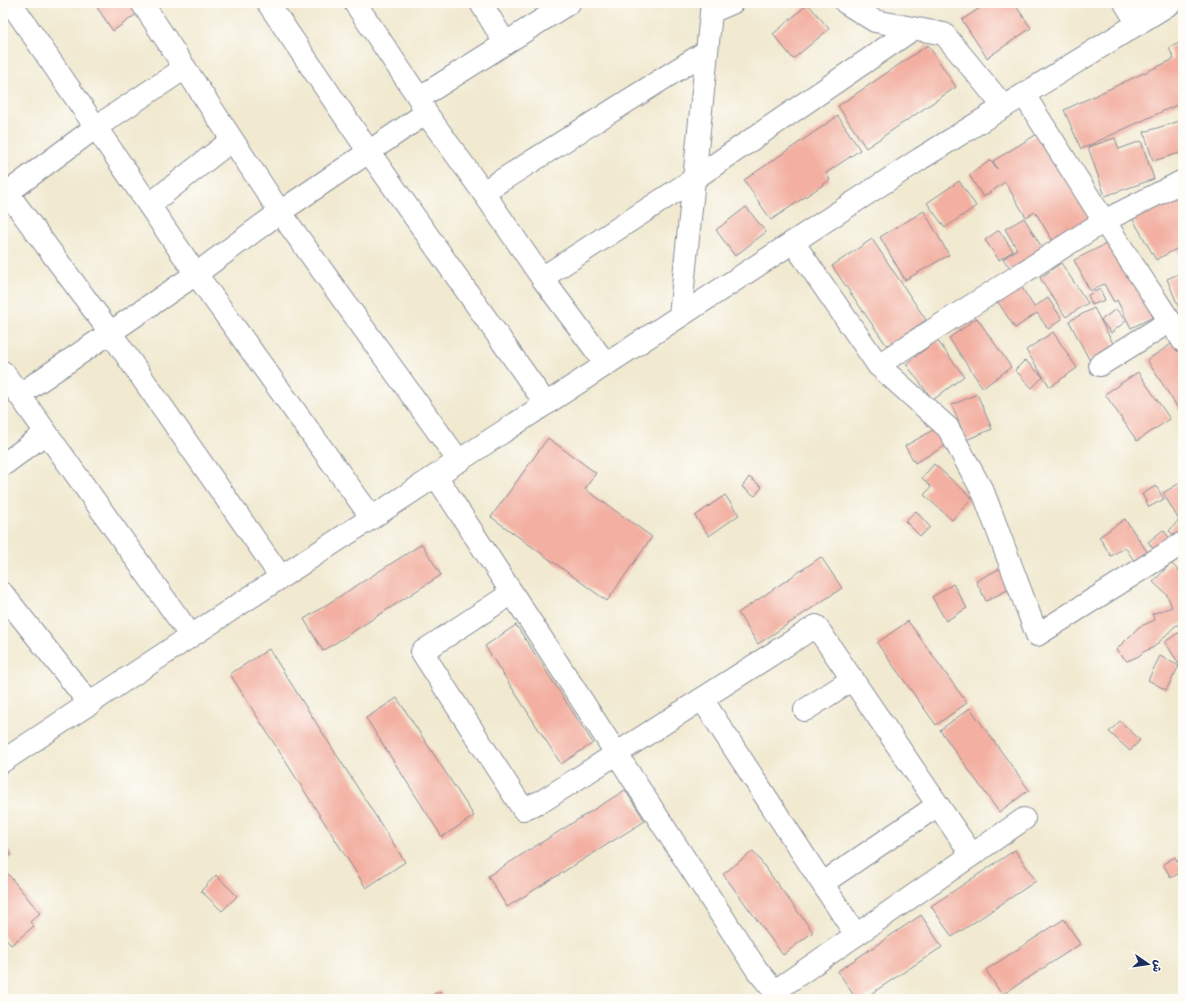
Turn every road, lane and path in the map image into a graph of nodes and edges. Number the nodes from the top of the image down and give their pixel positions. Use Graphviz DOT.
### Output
graph roads {
  1 [pos="12,3"];
  2 [pos="142,3"];
  3 [pos="268,3"];
  4 [pos="355,3"];
  5 [pos="481,3"];
  6 [pos="569,3"];
  7 [pos="732,3"];
  8 [pos="846,3"];
  9 [pos="1125,3"];
  10 [pos="1171,3"];
  11 [pos="711,7"];
  12 [pos="1138,24"];
  13 [pos="913,29"];
  14 [pos="505,43"];
  15 [pos="707,51"];
  16 [pos="185,68"];
  17 [pos="1024,95"];
  18 [pos="423,106"];
  19 [pos="1004,107"];
  20 [pos="96,127"];
  21 [pos="232,140"];
  22 [pos="369,152"];
  23 [pos="694,179"];
  24 [pos="1183,181"];
  25 [pos="4,192"];
  26 [pos="483,192"];
  27 [pos="149,206"];
  28 [pos="280,212"];
  29 [pos="1104,221"];
  30 [pos="793,242"];
  31 [pos="196,274"];
  32 [pos="542,278"];
  33 [pos="680,316"];
  34 [pos="1170,321"];
  35 [pos="110,332"];
  36 [pos="1183,341"];
  37 [pos="606,364"];
  38 [pos="878,365"];
  39 [pos="1100,365"];
  40 [pos="3,372"];
  41 [pos="19,395"];
  42 [pos="546,404"];
  43 [pos="46,433"];
  44 [pos="459,461"];
  45 [pos="3,465"];
  46 [pos="436,476"];
  47 [pos="372,518"];
  48 [pos="1183,543"];
  49 [pos="281,577"];
  50 [pos="512,593"];
  51 [pos="3,594"];
  52 [pos="191,636"];
  53 [pos="852,679"];
  54 [pos="702,699"];
  55 [pos="90,704"];
  56 [pos="805,710"];
  57 [pos="617,754"];
  58 [pos="3,761"];
  59 [pos="938,805"];
  60 [pos="1024,819"];
  61 [pos="972,855"];
  62 [pos="823,883"];
  63 [pos="856,935"];
  64 [pos="778,995"];
  1 -- 20 [label="street"];
  2 -- 16 [label="street"];
  3 -- 22 [label="street"];
  4 -- 18 [label="street"];
  5 -- 14 [label="street"];
  6 -- 14 [label="street"];
  7 -- 11 [label="street"];
  8 -- 13 [label="street"];
  9 -- 12 [label="street"];
  10 -- 12 [label="street"];
  11 -- 15 [label="street"];
  12 -- 17 [label="street"];
  13 -- 19 [label="street"];
  13 -- 23 [label="street"];
  14 -- 18 [label="street"];
  15 -- 23 [label="street"];
  15 -- 26 [label="street"];
  16 -- 20 [label="street"];
  16 -- 21 [label="street"];
  17 -- 19 [label="street"];
  17 -- 29 [label="street"];
  18 -- 22 [label="street"];
  18 -- 26 [label="street"];
  19 -- 30 [label="street"];
  20 -- 25 [label="street"];
  20 -- 27 [label="street"];
  21 -- 27 [label="street"];
  21 -- 28 [label="street"];
  22 -- 28 [label="street"];
  22 -- 42 [label="street"];
  23 -- 32 [label="street"];
  23 -- 33 [label="street"];
  24 -- 29 [label="street"];
  25 -- 35 [label="street"];
  26 -- 32 [label="street"];
  27 -- 31 [label="street"];
  28 -- 31 [label="street"];
  28 -- 44 [label="street"];
  29 -- 34 [label="street"];
  29 -- 38 [label="street"];
  30 -- 33 [label="street"];
  30 -- 38 [label="street"];
  31 -- 35 [label="street"];
  31 -- 47 [label="street"];
  32 -- 37 [label="street"];
  33 -- 37 [label="street"];
  34 -- 36 [label="street"];
  34 -- 39 [label="street"];
  35 -- 41 [label="street"];
  35 -- 49 [label="street"];
  37 -- 42 [label="street"];
  38 -- 48 [label="street"];
  40 -- 41 [label="street"];
  41 -- 43 [label="street"];
  42 -- 44 [label="street"];
  43 -- 45 [label="street"];
  43 -- 52 [label="street"];
  44 -- 46 [label="street"];
  46 -- 47 [label="street"];
  46 -- 50 [label="street"];
  47 -- 49 [label="street"];
  49 -- 52 [label="street"];
  50 -- 57 [label="street"];
  50 -- 57 [label="street"];
  51 -- 55 [label="street"];
  52 -- 55 [label="street"];
  53 -- 54 [label="street"];
  53 -- 56 [label="street"];
  53 -- 59 [label="street"];
  54 -- 57 [label="street"];
  54 -- 62 [label="street"];
  55 -- 58 [label="street"];
  57 -- 64 [label="street"];
  59 -- 61 [label="street"];
  59 -- 62 [label="street"];
  60 -- 61 [label="street"];
  61 -- 63 [label="street"];
  62 -- 63 [label="street"];
  63 -- 64 [label="street"];
}
